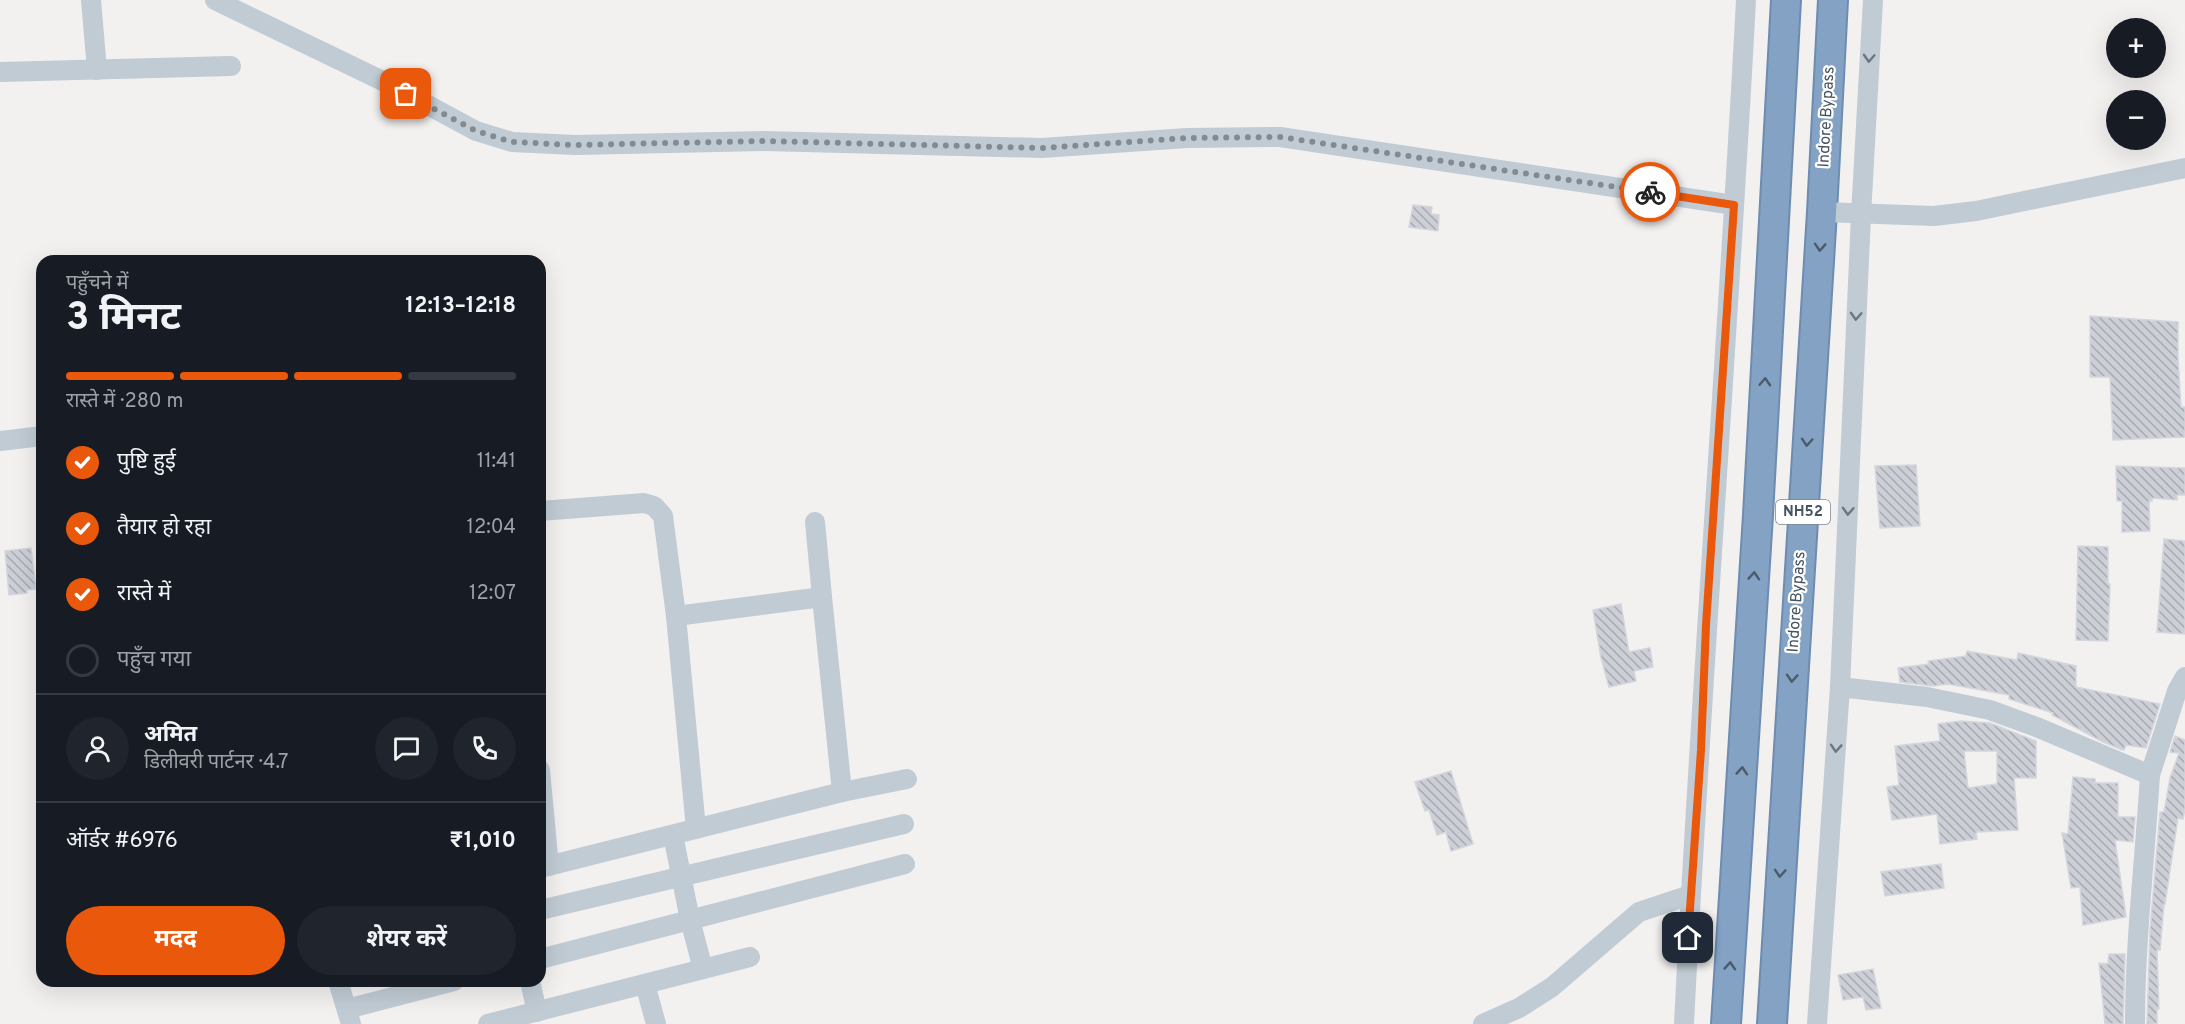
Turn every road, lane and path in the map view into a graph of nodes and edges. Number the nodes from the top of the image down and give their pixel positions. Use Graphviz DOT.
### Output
graph roads {
  1 [pos="91,0"];
  2 [pos="215,0"];
  3 [pos="1746,0"];
  4 [pos="1786,0"];
  5 [pos="1833,0"];
  6 [pos="1873,0"];
  7 [pos="231,66"];
  8 [pos="97,70"];
  9 [pos="0,72"];
  10 [pos="2185,168"];
  11 [pos="1734,205"];
  12 [pos="1822,212"];
  13 [pos="1861,215"];
  14 [pos="36,437"];
  15 [pos="0,441"];
  16 [pos="546,511"];
  17 [pos="815,522"];
  18 [pos="822,597"];
  19 [pos="676,616"];
  20 [pos="2185,677"];
  21 [pos="1840,687"];
  22 [pos="2150,775"];
  23 [pos="907,779"];
  24 [pos="842,792"];
  25 [pos="904,824"];
  26 [pos="696,829"];
  27 [pos="674,835"];
  28 [pos="905,864"];
  29 [pos="546,867"];
  30 [pos="681,877"];
  31 [pos="1690,895"];
  32 [pos="546,909"];
  33 [pos="690,920"];
  34 [pos="546,956"];
  35 [pos="750,957"];
  36 [pos="703,969"];
  37 [pos="645,984"];
  38 [pos="340,987"];
  39 [pos="436,987"];
  40 [pos="532,987"];
  41 [pos="537,1012"];
  42 [pos="349,1017"];
  43 [pos="496,1023"];
  44 [pos="657,1024"];
  45 [pos="1483,1024"];
  46 [pos="1684,1024"];
  47 [pos="1726,1024"];
  48 [pos="1772,1024"];
  49 [pos="1817,1024"];
  50 [pos="2135,1024"];
  1 -- 8 [label="street"];
  2 -- 11 [label="street"];
  3 -- 11 [label="street"];
  47 -- 4 [label="highway, NH52, one-way"];
  5 -- 12 [label="highway, Indore Bypass / NH52"];
  6 -- 13 [label="street, one-way"];
  7 -- 8 [label="street"];
  8 -- 9 [label="street"];
  10 -- 13 [label="street"];
  11 -- 31 [label="street"];
  12 -- 13 [label="street"];
  12 -- 48 [label="highway, Indore Bypass / NH52, one-way"];
  13 -- 21 [label="street, one-way"];
  14 -- 15 [label="street"];
  16 -- 19 [label="street"];
  17 -- 18 [label="street"];
  18 -- 19 [label="street"];
  18 -- 24 [label="street"];
  19 -- 26 [label="street"];
  20 -- 22 [label="street"];
  21 -- 22 [label="street"];
  21 -- 49 [label="street, one-way"];
  22 -- 50 [label="street"];
  23 -- 24 [label="street"];
  24 -- 26 [label="street"];
  25 -- 30 [label="street"];
  26 -- 27 [label="street"];
  27 -- 29 [label="street"];
  27 -- 30 [label="street"];
  28 -- 33 [label="street"];
  30 -- 32 [label="street"];
  30 -- 33 [label="street"];
  31 -- 45 [label="street"];
  31 -- 46 [label="street"];
  33 -- 34 [label="street"];
  33 -- 36 [label="street"];
  35 -- 36 [label="street"];
  36 -- 37 [label="street"];
  37 -- 41 [label="street"];
  37 -- 44 [label="street"];
  38 -- 42 [label="street"];
  39 -- 42 [label="street"];
  40 -- 41 [label="street"];
  41 -- 43 [label="street"];
}
